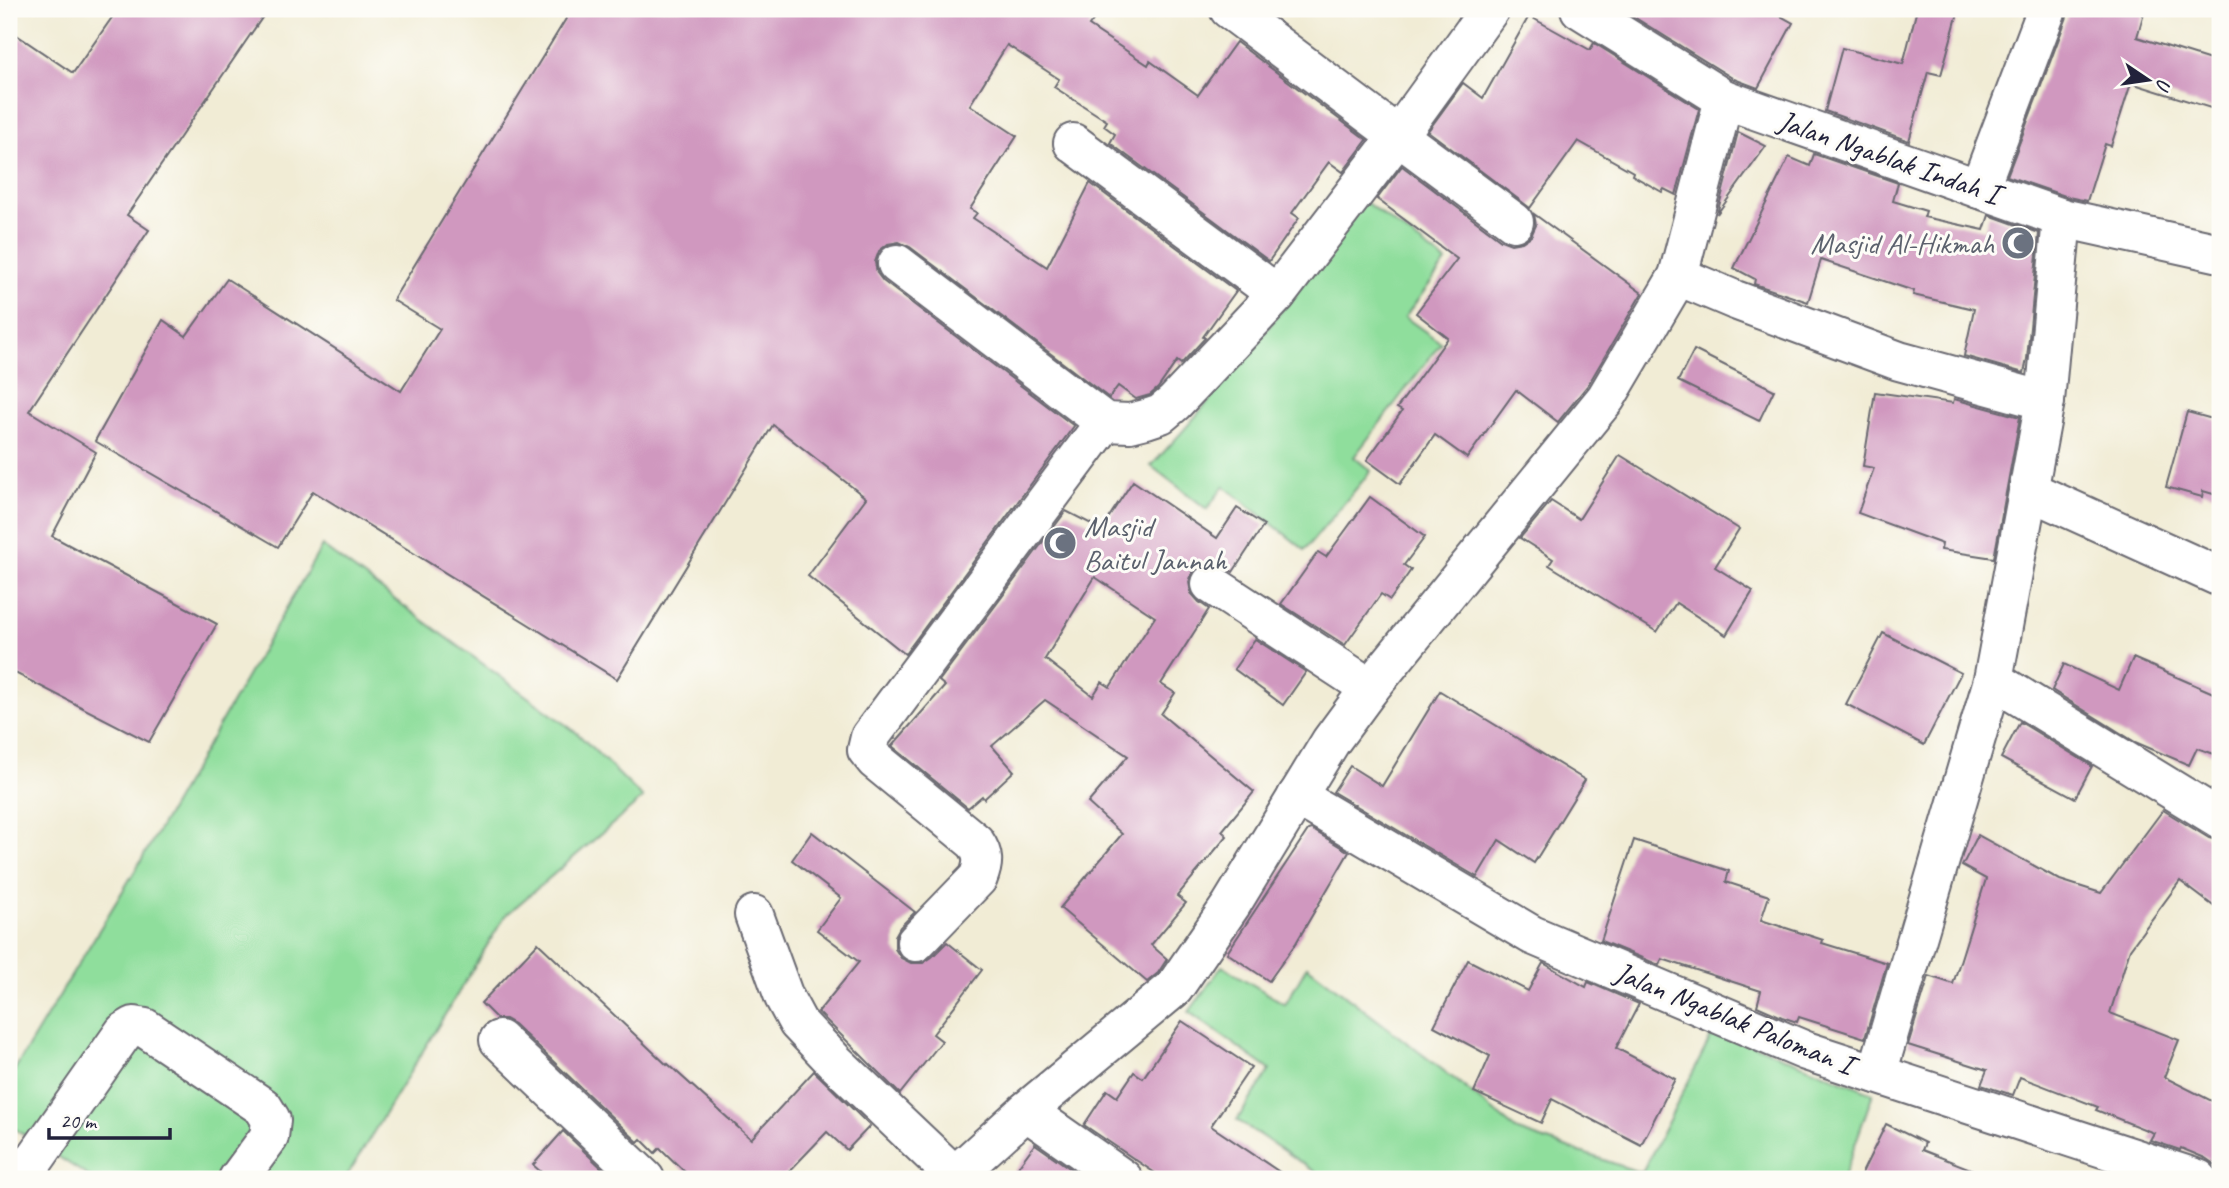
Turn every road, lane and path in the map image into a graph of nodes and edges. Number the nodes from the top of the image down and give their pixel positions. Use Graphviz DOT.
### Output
graph roads {
  1 [pos="1229,9"];
  2 [pos="1490,9"];
  3 [pos="1580,9"];
  4 [pos="2047,9"];
  5 [pos="1724,99"];
  6 [pos="1398,136"];
  7 [pos="1073,143"];
  8 [pos="1979,189"];
  9 [pos="2062,218"];
  10 [pos="1514,222"];
  11 [pos="2220,253"];
  12 [pos="897,264"];
  13 [pos="1678,276"];
  14 [pos="1277,294"];
  15 [pos="2045,401"];
  16 [pos="1105,422"];
  17 [pos="2028,490"];
  18 [pos="2220,577"];
  19 [pos="1211,584"];
  20 [pos="1993,680"];
  21 [pos="1370,688"];
  22 [pos="1297,796"];
  23 [pos="2220,819"];
  24 [pos="754,915"];
  25 [pos="916,942"];
  26 [pos="499,1040"];
  27 [pos="1877,1074"];
  28 [pos="1026,1111"];
  29 [pos="953,1177"];
  30 [pos="21,1179"];
  31 [pos="239,1179"];
  32 [pos="645,1179"];
  33 [pos="1123,1179"];
  34 [pos="2198,1179"];
  1 -- 6 [label="street"];
  2 -- 6 [label="street"];
  3 -- 5 [label="street, Jalan Ngablak Indah I"];
  4 -- 8 [label="street"];
  5 -- 8 [label="street, Jalan Ngablak Indah I"];
  5 -- 13 [label="street"];
  6 -- 10 [label="street"];
  6 -- 14 [label="street"];
  7 -- 14 [label="street"];
  8 -- 9 [label="street, Jalan Ngablak Indah I"];
  9 -- 11 [label="street, Jalan Ngablak Indah I"];
  9 -- 15 [label="street"];
  12 -- 16 [label="street"];
  13 -- 15 [label="street"];
  13 -- 21 [label="street"];
  14 -- 16 [label="street"];
  15 -- 17 [label="street"];
  16 -- 25 [label="street"];
  17 -- 18 [label="street"];
  17 -- 20 [label="street"];
  19 -- 21 [label="street"];
  20 -- 23 [label="street"];
  20 -- 27 [label="street"];
  21 -- 22 [label="street"];
  22 -- 27 [label="street, Jalan Ngablak Paloman I"];
  22 -- 28 [label="street"];
  24 -- 29 [label="street"];
  26 -- 32 [label="street"];
  27 -- 34 [label="street, Jalan Ngablak Paloman I"];
  28 -- 29 [label="street"];
  28 -- 33 [label="street"];
  30 -- 31 [label="street"];
}
